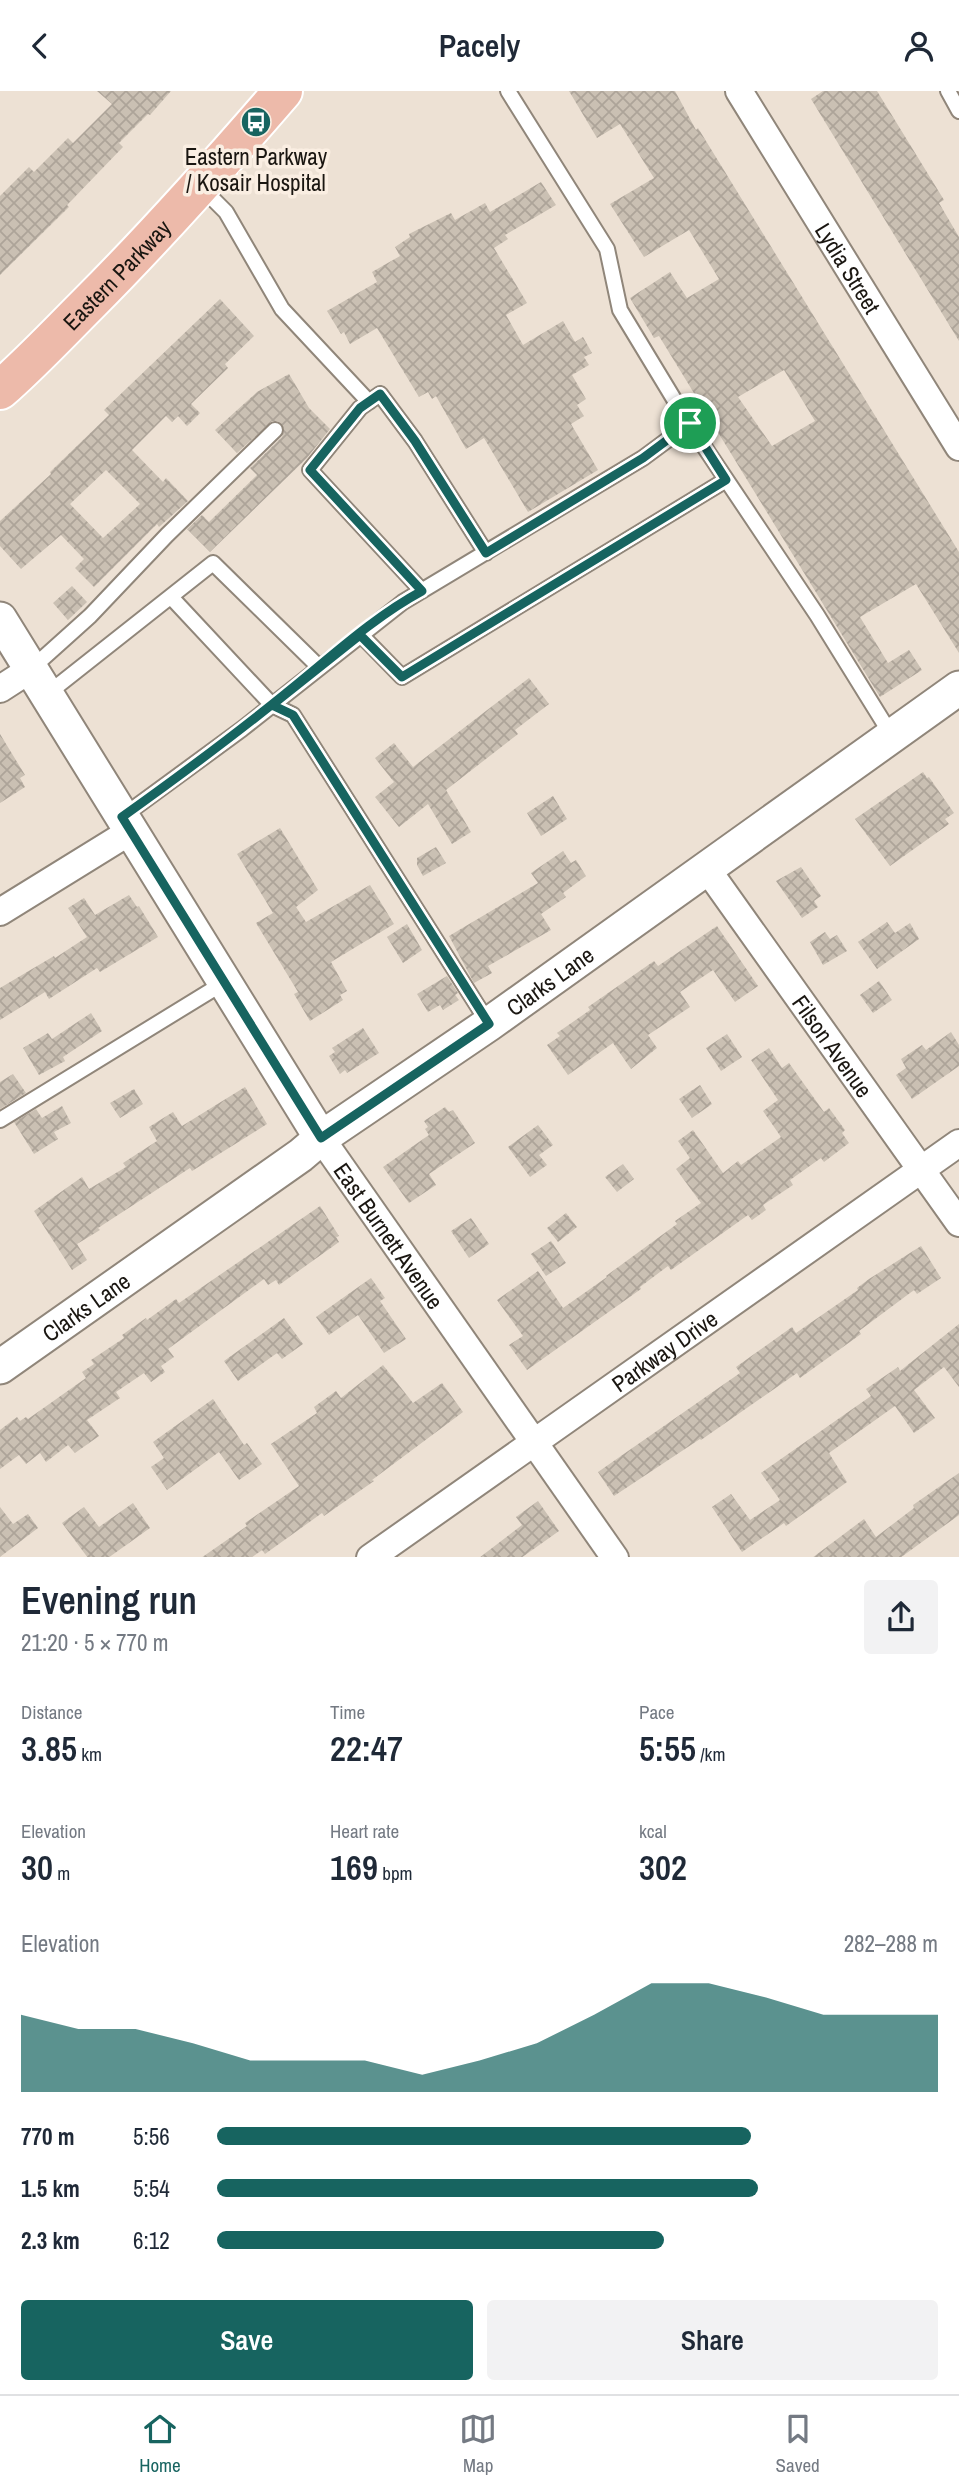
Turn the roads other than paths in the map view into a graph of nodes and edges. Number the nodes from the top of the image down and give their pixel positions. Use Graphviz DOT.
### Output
graph roads {
  1 [pos="283,91"];
  2 [pos="508,91"];
  3 [pos="739,91"];
  4 [pos="948,91"];
  5 [pos="959,111"];
  6 [pos="200,186"];
  7 [pos="0,390"];
  8 [pos="373,399"];
  9 [pos="690,423"];
  10 [pos="275,430"];
  11 [pos="959,447"];
  12 [pos="726,480"];
  13 [pos="486,553"];
  14 [pos="422,591"];
  15 [pos="171,597"];
  16 [pos="0,619"];
  17 [pos="360,635"];
  18 [pos="319,667"];
  19 [pos="39,682"];
  20 [pos="959,688"];
  21 [pos="0,689"];
  22 [pos="272,705"];
  23 [pos="892,736"];
  24 [pos="127,824"];
  25 [pos="707,869"];
  26 [pos="0,912"];
  27 [pos="225,982"];
  28 [pos="489,1024"];
  29 [pos="0,1120"];
  30 [pos="321,1138"];
  31 [pos="959,1143"];
  32 [pos="920,1170"];
  33 [pos="959,1223"];
  34 [pos="0,1367"];
  35 [pos="534,1443"];
  36 [pos="370,1557"];
  37 [pos="615,1557"];
  1 -- 6 [label="main road, Eastern Parkway"];
  2 -- 9 [label="lane"];
  3 -- 11 [label="street, Lydia Street"];
  4 -- 5 [label="lane"];
  6 -- 7 [label="main road, Eastern Parkway"];
  6 -- 8 [label="lane"];
  8 -- 13 [label="lane"];
  8 -- 14 [label="lane"];
  9 -- 12 [label="lane"];
  9 -- 13 [label="lane"];
  10 -- 19 [label="lane"];
  12 -- 17 [label="lane"];
  12 -- 23 [label="lane"];
  13 -- 14 [label="lane"];
  14 -- 17 [label="lane"];
  15 -- 18 [label="lane"];
  15 -- 19 [label="lane"];
  15 -- 22 [label="lane"];
  16 -- 19 [label="street, East Burnett Avenue"];
  17 -- 18 [label="lane"];
  18 -- 22 [label="lane"];
  19 -- 21 [label="street"];
  19 -- 24 [label="street, East Burnett Avenue"];
  20 -- 23 [label="street, Clarks Lane"];
  22 -- 24 [label="lane"];
  22 -- 28 [label="lane"];
  23 -- 25 [label="street, Clarks Lane"];
  24 -- 26 [label="street"];
  24 -- 27 [label="street, East Burnett Avenue"];
  25 -- 28 [label="street, Clarks Lane"];
  25 -- 32 [label="street, Filson Avenue"];
  27 -- 29 [label="lane"];
  27 -- 30 [label="street, East Burnett Avenue"];
  28 -- 30 [label="street, Clarks Lane"];
  30 -- 34 [label="street, Clarks Lane"];
  30 -- 35 [label="street, East Burnett Avenue"];
  31 -- 32 [label="street, Parkway Drive"];
  32 -- 33 [label="street, Filson Avenue"];
  32 -- 35 [label="street, Parkway Drive"];
  35 -- 36 [label="street, Parkway Drive"];
  35 -- 37 [label="street, East Burnett Avenue"];
}
